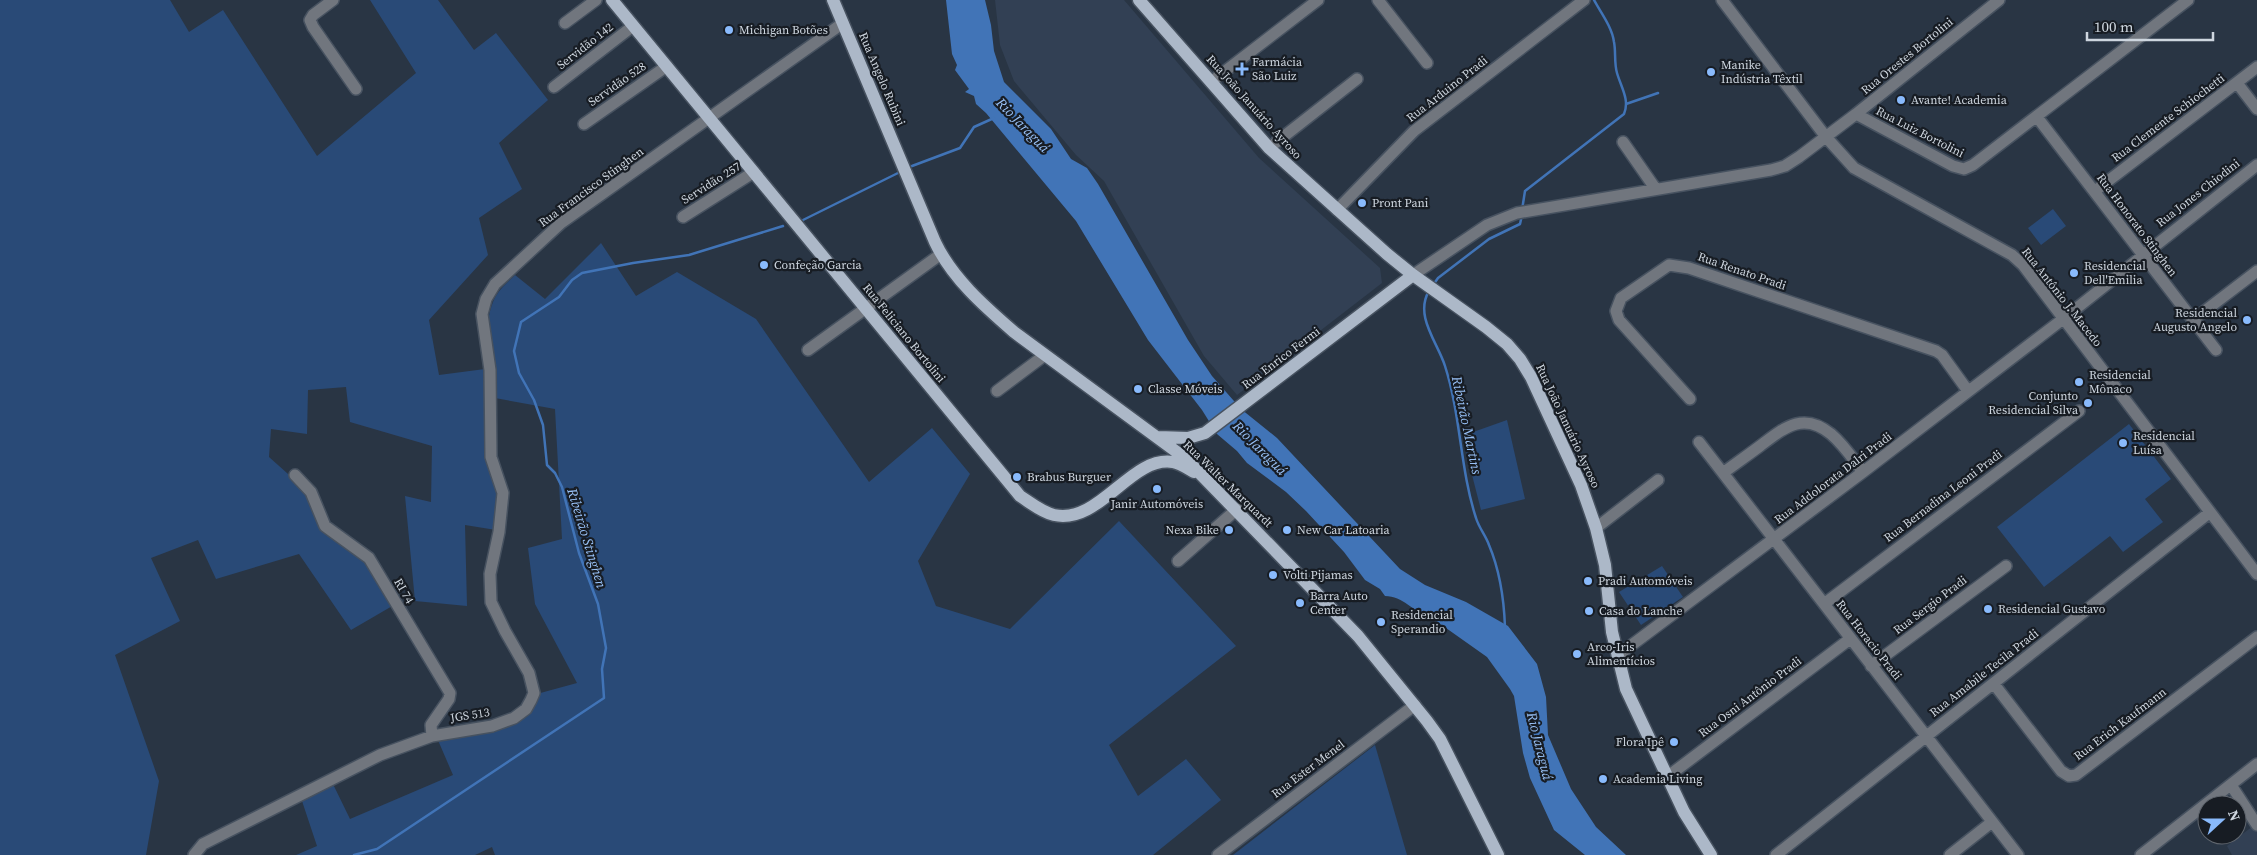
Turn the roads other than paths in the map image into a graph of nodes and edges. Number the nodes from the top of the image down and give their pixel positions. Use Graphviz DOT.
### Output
graph roads {
  1 [pos="333,0"];
  2 [pos="596,0"];
  3 [pos="612,0"];
  4 [pos="833,0"];
  5 [pos="1139,0"];
  6 [pos="1318,0"];
  7 [pos="1378,0"];
  8 [pos="1584,0"];
  9 [pos="1722,0"];
  10 [pos="1998,0"];
  11 [pos="2188,0"];
  12 [pos="565,23"];
  13 [pos="843,23"];
  14 [pos="633,26"];
  15 [pos="1427,63"];
  16 [pos="666,66"];
  17 [pos="2257,67"];
  18 [pos="1357,79"];
  19 [pos="1211,82"];
  20 [pos="2237,83"];
  21 [pos="554,87"];
  22 [pos="356,89"];
  23 [pos="2257,109"];
  24 [pos="1856,114"];
  25 [pos="2037,116"];
  26 [pos="709,118"];
  27 [pos="584,124"];
  28 [pos="1826,138"];
  29 [pos="1623,142"];
  30 [pos="1269,148"];
  31 [pos="2257,165"];
  32 [pos="905,170"];
  33 [pos="754,172"];
  34 [pos="1655,188"];
  35 [pos="2095,191"];
  36 [pos="1337,210"];
  37 [pos="683,217"];
  38 [pos="941,254"];
  39 [pos="2142,254"];
  40 [pos="2257,271"];
  41 [pos="1413,275"];
  42 [pos="867,308"];
  43 [pos="2063,319"];
  44 [pos="2193,320"];
  45 [pos="808,350"];
  46 [pos="2216,350"];
  47 [pos="1045,355"];
  48 [pos="997,390"];
  49 [pos="1968,391"];
  50 [pos="1690,399"];
  51 [pos="2079,411"];
  52 [pos="1156,436"];
  53 [pos="1699,442"];
  54 [pos="1152,463"];
  55 [pos="1863,472"];
  56 [pos="1723,473"];
  57 [pos="295,475"];
  58 [pos="496,475"];
  59 [pos="1207,479"];
  60 [pos="1658,480"];
  61 [pos="1237,509"];
  62 [pos="2209,513"];
  63 [pos="1596,528"];
  64 [pos="1775,539"];
  65 [pos="1178,561"];
  66 [pos="2006,566"];
  67 [pos="2257,574"];
  68 [pos="1824,604"];
  69 [pos="2257,637"];
  70 [pos="1850,639"];
  71 [pos="1617,656"];
  72 [pos="1871,666"];
  73 [pos="1994,684"];
  74 [pos="1414,705"];
  75 [pos="432,736"];
  76 [pos="1926,736"];
  77 [pos="2257,764"];
  78 [pos="1667,777"];
  79 [pos="2231,785"];
  80 [pos="1990,819"];
  81 [pos="2257,825"];
  82 [pos="1948,852"];
  83 [pos="194,855"];
  84 [pos="1218,855"];
  85 [pos="1498,855"];
  86 [pos="1711,855"];
  87 [pos="1776,855"];
  88 [pos="2018,855"];
  89 [pos="2141,855"];
  1 -- 22 [label="street"];
  2 -- 12 [label="street"];
  3 -- 14 [label="main road, Rua Feliciano Bortolini"];
  4 -- 13 [label="main road, Rua Angelo Rubini"];
  5 -- 19 [label="main road, Rua João Januário Ayroso"];
  6 -- 19 [label="street"];
  7 -- 15 [label="street"];
  8 -- 36 [label="street, Rua Arduino Pradi"];
  9 -- 28 [label="street, Rua Antônio J. Macedo"];
  10 -- 24 [label="street, Rua Orestes Bortolini"];
  11 -- 25 [label="street, Rua Luiz Bortolini"];
  13 -- 26 [label="street, Rua Francisco Stinghen"];
  13 -- 32 [label="main road, Rua Angelo Rubini"];
  14 -- 16 [label="main road, Rua Feliciano Bortolini"];
  14 -- 21 [label="street, Servidão 142"];
  16 -- 26 [label="main road, Rua Feliciano Bortolini"];
  16 -- 27 [label="street, Servidão 528"];
  17 -- 20 [label="street, Rua Clemente Schiochetti"];
  18 -- 30 [label="street"];
  19 -- 30 [label="main road, Rua João Januário Ayroso"];
  20 -- 23 [label="street"];
  20 -- 35 [label="street, Rua Clemente Schiochetti"];
  24 -- 25 [label="street, Rua Luiz Bortolini"];
  24 -- 28 [label="street, Rua Luiz Bortolini"];
  25 -- 35 [label="street, Rua Honorato Stinghen"];
  26 -- 33 [label="main road, Rua Feliciano Bortolini"];
  26 -- 58 [label="street, Rua Francisco Stinghen"];
  28 -- 34 [label="street, Rua Luiz Bortolini"];
  28 -- 43 [label="street, Rua Antônio J. Macedo"];
  29 -- 34 [label="street"];
  30 -- 36 [label="main road, Rua João Januário Ayroso"];
  31 -- 39 [label="street, Rua Jones Chiodini"];
  32 -- 38 [label="main road, Rua Walter Marquardt"];
  33 -- 37 [label="street, Servidão 257"];
  33 -- 42 [label="main road, Rua Feliciano Bortolini"];
  34 -- 41 [label="street, Rua Luiz Bortolini"];
  35 -- 39 [label="street, Rua Honorato Stinghen"];
  36 -- 41 [label="main road, Rua João Januário Ayroso"];
  38 -- 42 [label="street"];
  38 -- 47 [label="main road, Rua Walter Marquardt"];
  39 -- 43 [label="street, Rua Jones Chiodini"];
  39 -- 44 [label="street, Rua Honorato Stinghen"];
  40 -- 44 [label="street"];
  41 -- 52 [label="main road, Rua Enrico Fermi"];
  41 -- 63 [label="main road, Rua João Januário Ayroso"];
  42 -- 45 [label="street"];
  42 -- 54 [label="main road, Rua Feliciano Bortolini"];
  43 -- 49 [label="street, Rua Addolorata Dalri Pradi"];
  43 -- 62 [label="street, Rua Antônio J. Macedo"];
  44 -- 46 [label="street, Rua Honorato Stinghen"];
  47 -- 48 [label="street"];
  47 -- 52 [label="main road, Rua Walter Marquardt"];
  49 -- 50 [label="street, Rua Renato Pradi"];
  49 -- 55 [label="street, Rua Addolorata Dalri Pradi"];
  51 -- 68 [label="street, Rua Bernadina Leoni Pradi"];
  52 -- 54 [label="main road"];
  52 -- 59 [label="main road, Rua Walter Marquardt"];
  53 -- 56 [label="street, Rua Horacio Pradi"];
  54 -- 59 [label="main road"];
  55 -- 56 [label="street"];
  55 -- 64 [label="street, Rua Addolorata Dalri Pradi"];
  56 -- 64 [label="street, Rua Horacio Pradi"];
  57 -- 75 [label="street, RI 74"];
  58 -- 75 [label="street, JGS 513"];
  59 -- 61 [label="main road, Rua Walter Marquardt"];
  60 -- 63 [label="street"];
  61 -- 65 [label="street"];
  61 -- 74 [label="main road, Rua Walter Marquardt"];
  62 -- 67 [label="street, Rua Antônio J. Macedo"];
  62 -- 73 [label="street, Rua Amabile Tecila Pradi"];
  63 -- 71 [label="main road, Rua João Januário Ayroso"];
  64 -- 68 [label="street, Rua Horacio Pradi"];
  64 -- 71 [label="street, Rua Addolorata Dalri Pradi"];
  66 -- 72 [label="street, Rua Sergio Pradi"];
  68 -- 70 [label="street, Rua Horacio Pradi"];
  69 -- 73 [label="street, Rua Erich Kaufmann"];
  70 -- 72 [label="street, Rua Horacio Pradi"];
  70 -- 78 [label="street, Rua Osni Antônio Pradi"];
  71 -- 78 [label="main road, Rua João Januário Ayroso"];
  72 -- 76 [label="street, Rua Horacio Pradi"];
  73 -- 76 [label="street, Rua Amabile Tecila Pradi"];
  74 -- 84 [label="street, Rua Ester Menel"];
  74 -- 85 [label="main road, Rua Walter Marquardt"];
  75 -- 83 [label="street, JGS 513"];
  76 -- 80 [label="street, Rua Horacio Pradi"];
  76 -- 87 [label="street, Rua Amabile Tecila Pradi"];
  77 -- 79 [label="street"];
  78 -- 86 [label="main road, Rua João Januário Ayroso"];
  79 -- 81 [label="street"];
  79 -- 89 [label="street"];
  80 -- 82 [label="street"];
  80 -- 88 [label="street, Rua Horacio Pradi"];
}
